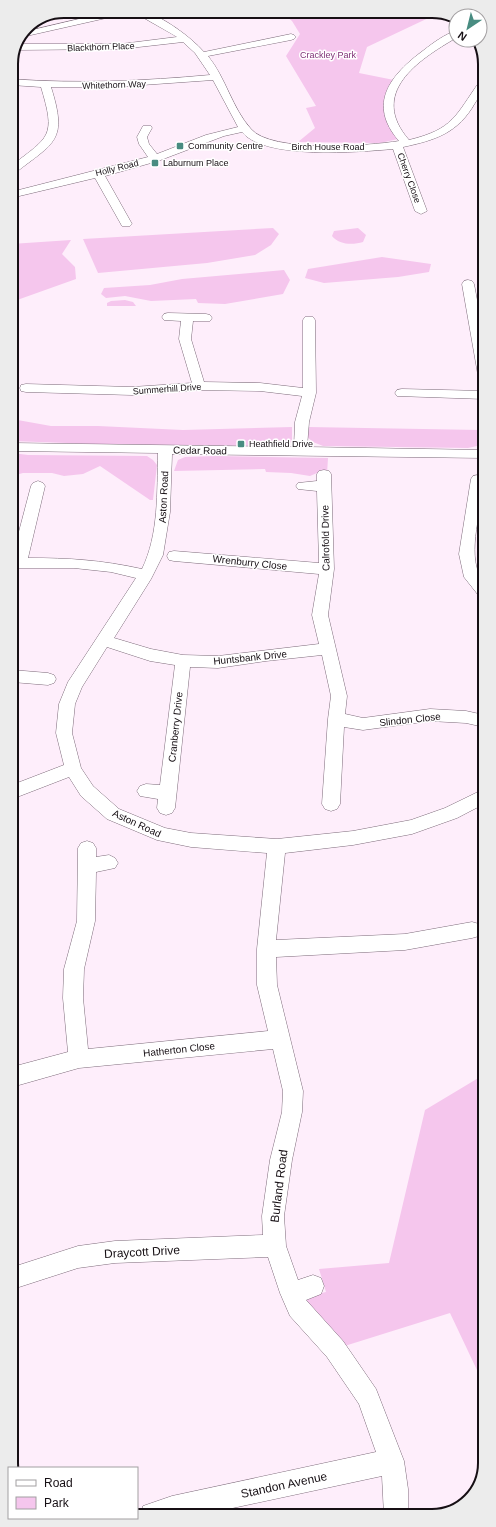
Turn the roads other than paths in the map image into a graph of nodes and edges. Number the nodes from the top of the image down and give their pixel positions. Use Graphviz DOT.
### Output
graph roads {
  1 [pos="95,18"];
  2 [pos="150,18"];
  3 [pos="29,34"];
  4 [pos="291,37"];
  5 [pos="184,39"];
  6 [pos="448,39"];
  7 [pos="22,47"];
  8 [pos="202,55"];
  9 [pos="217,77"];
  10 [pos="18,83"];
  11 [pos="45,85"];
  12 [pos="478,91"];
  13 [pos="147,128"];
  14 [pos="244,129"];
  15 [pos="401,144"];
  16 [pos="154,158"];
  17 [pos="18,166"];
  18 [pos="98,173"];
  19 [pos="18,192"];
  20 [pos="421,211"];
  21 [pos="126,224"];
  22 [pos="468,284"];
  23 [pos="168,317"];
  24 [pos="187,317"];
  25 [pos="206,318"];
  26 [pos="309,320"];
  27 [pos="478,341"];
  28 [pos="199,386"];
  29 [pos="26,388"];
  30 [pos="308,392"];
  31 [pos="402,393"];
  32 [pos="478,395"];
  33 [pos="18,447"];
  34 [pos="165,450"];
  35 [pos="300,452"];
  36 [pos="478,454"];
  37 [pos="478,479"];
  38 [pos="38,486"];
  39 [pos="303,486"];
  40 [pos="478,517"];
  41 [pos="18,556"];
  42 [pos="174,556"];
  43 [pos="18,563"];
  44 [pos="327,569"];
  45 [pos="146,575"];
  46 [pos="478,585"];
  47 [pos="103,640"];
  48 [pos="327,649"];
  49 [pos="183,661"];
  50 [pos="18,676"];
  51 [pos="48,679"];
  52 [pos="336,719"];
  53 [pos="478,720"];
  54 [pos="73,769"];
  55 [pos="18,790"];
  56 [pos="146,791"];
  57 [pos="478,799"];
  58 [pos="331,804"];
  59 [pos="277,846"];
  60 [pos="109,863"];
  61 [pos="472,930"];
  62 [pos="266,949"];
  63 [pos="279,1039"];
  64 [pos="79,1059"];
  65 [pos="18,1074"];
  66 [pos="275,1246"];
  67 [pos="18,1276"];
  68 [pos="313,1286"];
  69 [pos="291,1293"];
  70 [pos="392,1461"];
  71 [pos="172,1509"];
  72 [pos="396,1509"];
  1 -- 3 [label="street"];
  2 -- 5 [label="street, Birch House Road"];
  4 -- 8 [label="street"];
  5 -- 7 [label="street, Blackthorn Place"];
  5 -- 8 [label="street, Birch House Road"];
  6 -- 15 [label="street, Cherry Close"];
  8 -- 9 [label="street, Birch House Road"];
  9 -- 11 [label="street, Whitethorn Way"];
  9 -- 14 [label="street, Birch House Road"];
  10 -- 11 [label="street, Whitethorn Way"];
  11 -- 17 [label="street"];
  12 -- 15 [label="street, Birch House Road"];
  13 -- 16 [label="street"];
  14 -- 15 [label="street, Birch House Road"];
  14 -- 16 [label="street, Holly Road"];
  15 -- 20 [label="street, Cherry Close"];
  16 -- 18 [label="street, Holly Road"];
  18 -- 19 [label="street, Holly Road"];
  18 -- 21 [label="street"];
  22 -- 27 [label="street"];
  23 -- 24 [label="street"];
  24 -- 25 [label="street"];
  24 -- 28 [label="street"];
  26 -- 30 [label="street"];
  28 -- 29 [label="street, Summerhill Drive"];
  28 -- 30 [label="street, Summerhill Drive"];
  30 -- 35 [label="street"];
  31 -- 32 [label="street"];
  33 -- 34 [label="street, Cedar Road"];
  34 -- 35 [label="street, Cedar Road"];
  34 -- 45 [label="street, Aston Road"];
  35 -- 36 [label="street, Cedar Road"];
  37 -- 40 [label="street"];
  38 -- 41 [label="street"];
  39 -- 44 [label="street, Calrofold Drive"];
  40 -- 46 [label="street"];
  42 -- 44 [label="street, Wrenburry Close"];
  43 -- 45 [label="street"];
  44 -- 48 [label="street, Calrofold Drive"];
  45 -- 47 [label="street, Aston Road"];
  47 -- 49 [label="street, Huntsbank Drive"];
  47 -- 54 [label="street, Aston Road"];
  48 -- 49 [label="street, Huntsbank Drive"];
  48 -- 52 [label="street"];
  49 -- 56 [label="street, Cranberry Drive"];
  50 -- 51 [label="street"];
  52 -- 53 [label="street, Slindon Close"];
  52 -- 58 [label="street"];
  54 -- 55 [label="street"];
  54 -- 59 [label="street, Aston Road"];
  57 -- 59 [label="street, Aston Road"];
  59 -- 62 [label="street, Burland Road"];
  60 -- 64 [label="street"];
  61 -- 62 [label="street"];
  62 -- 63 [label="street, Burland Road"];
  63 -- 64 [label="street, Hatherton Close"];
  63 -- 66 [label="street, Burland Road"];
  64 -- 65 [label="street, Hatherton Close"];
  66 -- 67 [label="street, Draycott Drive"];
  66 -- 69 [label="street, Burland Road"];
  68 -- 69 [label="street"];
  69 -- 70 [label="street, Burland Road"];
  70 -- 71 [label="street, Standon Avenue"];
  70 -- 72 [label="street, Burland Road"];
}
